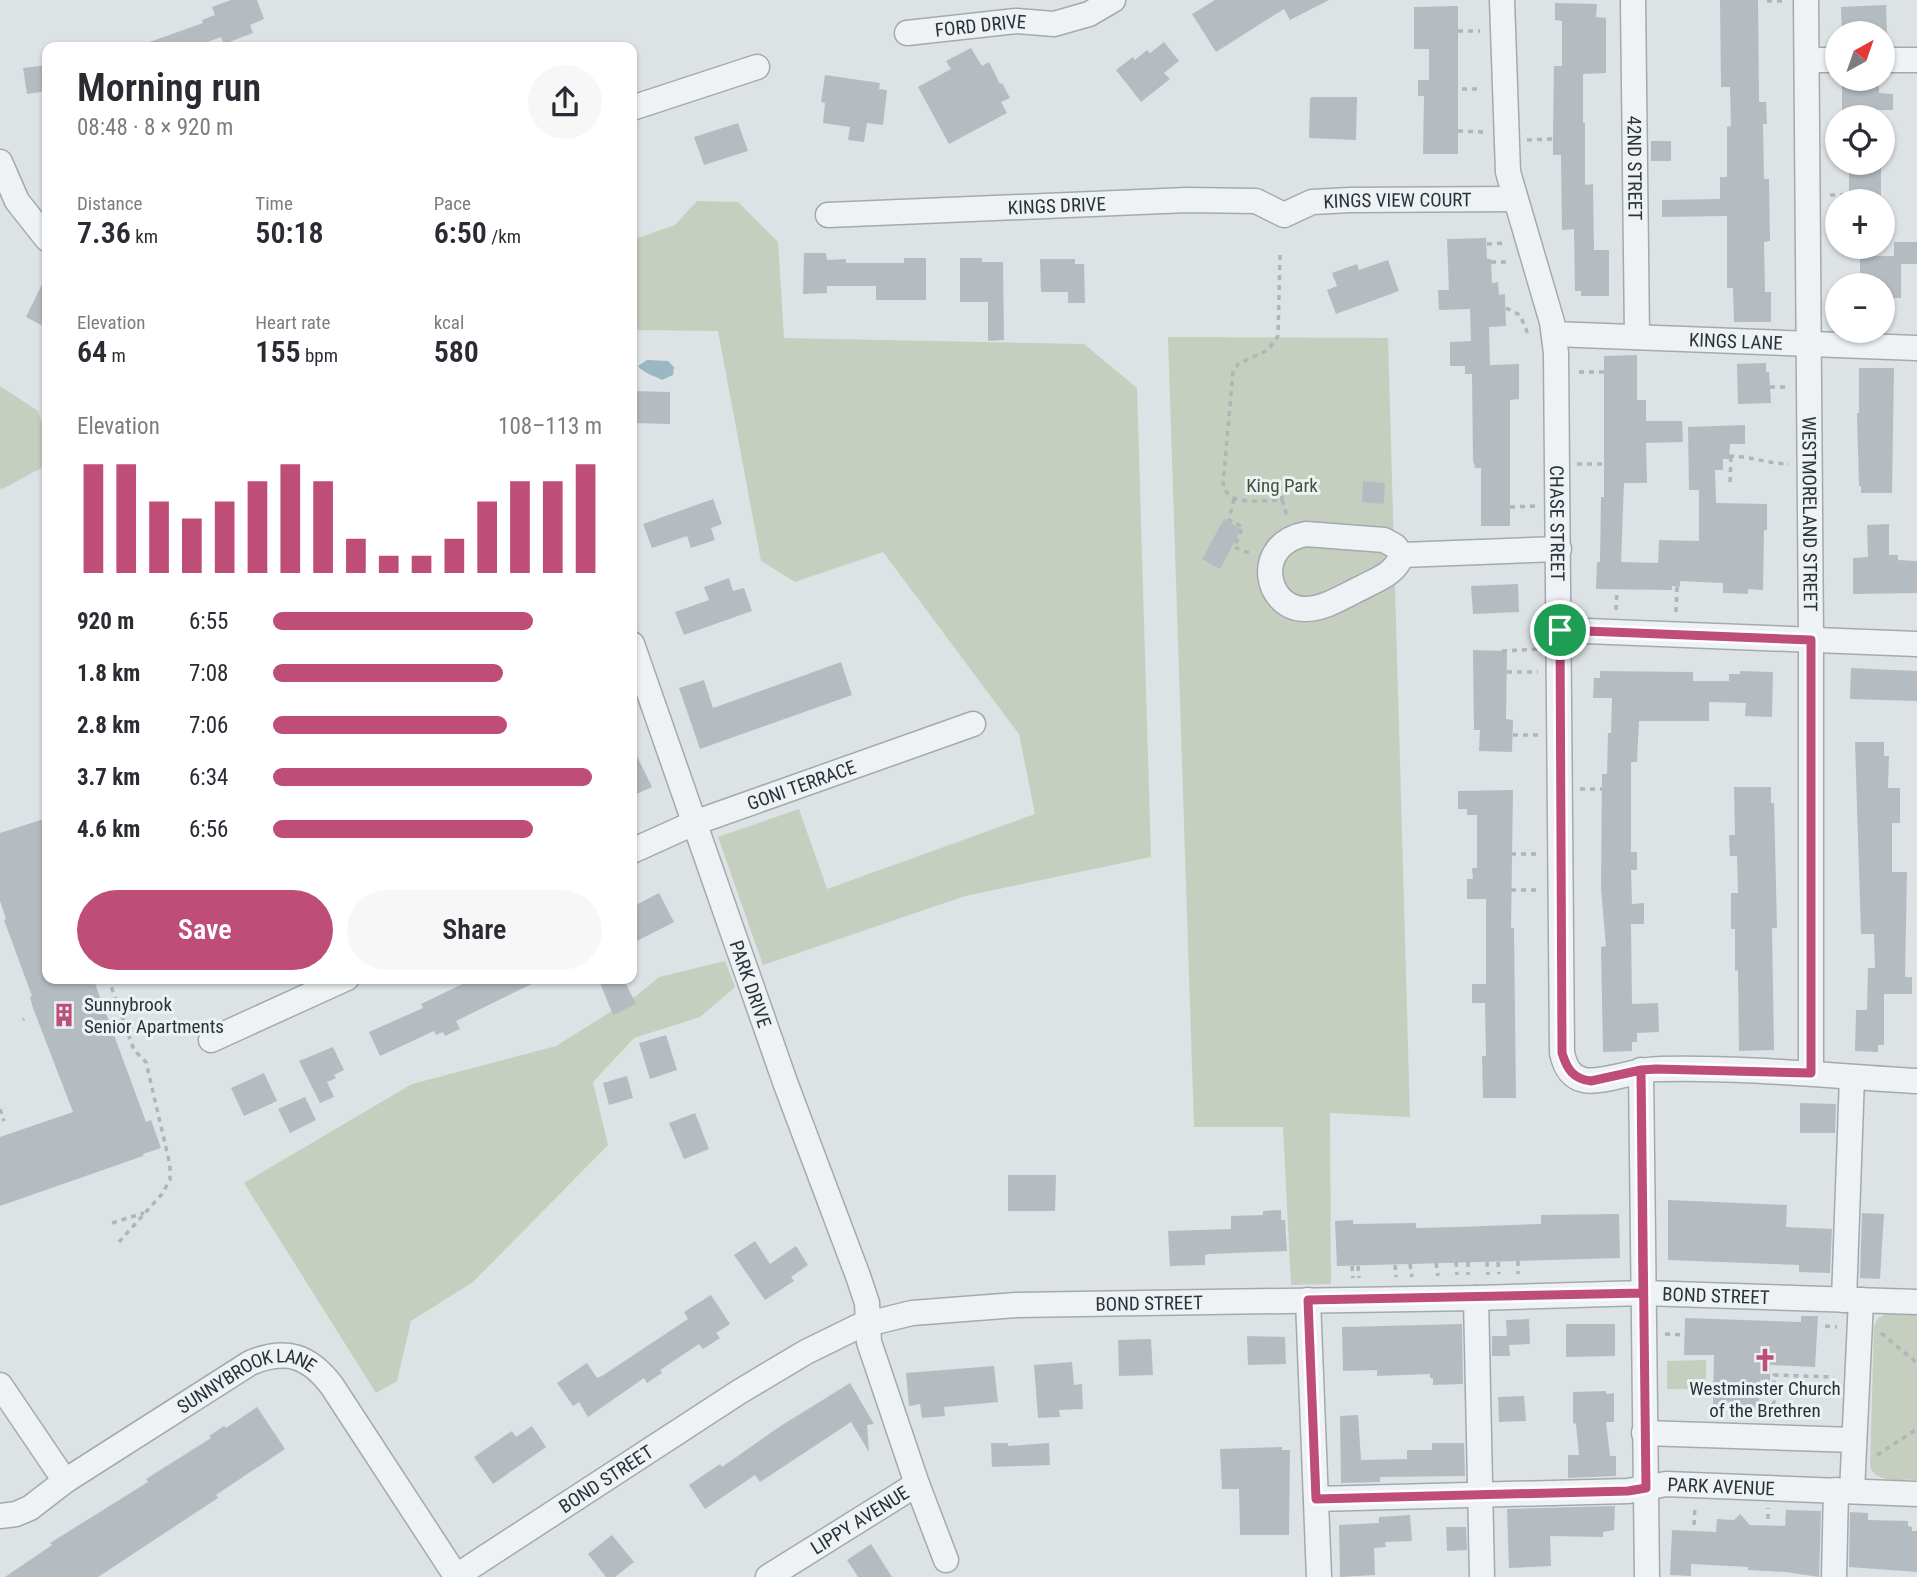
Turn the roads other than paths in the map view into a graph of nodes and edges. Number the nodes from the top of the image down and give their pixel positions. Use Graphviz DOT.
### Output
graph roads {
  1 [pos="1113,0"];
  2 [pos="1502,0"];
  3 [pos="1633,0"];
  4 [pos="1797,1"];
  5 [pos="906,33"];
  6 [pos="1807,60"];
  7 [pos="1825,60"];
  8 [pos="1895,60"];
  9 [pos="1917,60"];
  10 [pos="757,67"];
  11 [pos="637,106"];
  12 [pos="0,162"];
  13 [pos="1515,199"];
  14 [pos="828,215"];
  15 [pos="1284,215"];
  16 [pos="42,233"];
  17 [pos="1554,334"];
  18 [pos="1637,337"];
  19 [pos="1808,342"];
  20 [pos="1917,348"];
  21 [pos="1559,549"];
  22 [pos="1402,555"];
  23 [pos="1560,630"];
  24 [pos="1811,640"];
  25 [pos="1917,644"];
  26 [pos="637,658"];
  27 [pos="973,723"];
  28 [pos="694,823"];
  29 [pos="637,848"];
  30 [pos="334,984"];
  31 [pos="211,1040"];
  32 [pos="1641,1070"];
  33 [pos="1811,1073"];
  34 [pos="1852,1077"];
  35 [pos="1917,1080"];
  36 [pos="1472,1287"];
  37 [pos="1643,1293"];
  38 [pos="1308,1300"];
  39 [pos="1852,1300"];
  40 [pos="1917,1302"];
  41 [pos="868,1322"];
  42 [pos="0,1385"];
  43 [pos="1644,1433"];
  44 [pos="1854,1440"];
  45 [pos="65,1481"];
  46 [pos="917,1484"];
  47 [pos="1646,1488"];
  48 [pos="1844,1490"];
  49 [pos="1917,1494"];
  50 [pos="1481,1496"];
  51 [pos="1316,1499"];
  52 [pos="0,1516"];
  53 [pos="946,1560"];
  54 [pos="456,1577"];
  55 [pos="768,1577"];
  56 [pos="1319,1577"];
  57 [pos="1482,1577"];
  58 [pos="1647,1577"];
  59 [pos="1834,1577"];
  1 -- 5 [label="street, FORD DRIVE"];
  2 -- 13 [label="street, CHASE STREET"];
  3 -- 18 [label="street, 42ND STREET"];
  4 -- 6 [label="street, WESTMORELAND STREET"];
  6 -- 7 [label="street"];
  6 -- 19 [label="street, WESTMORELAND STREET"];
  8 -- 9 [label="street"];
  10 -- 11 [label="street"];
  12 -- 16 [label="street"];
  13 -- 15 [label="street, KINGS VIEW COURT"];
  13 -- 17 [label="street, CHASE STREET"];
  14 -- 15 [label="street, KINGS DRIVE"];
  17 -- 18 [label="street, KINGS LANE"];
  17 -- 21 [label="street, CHASE STREET"];
  18 -- 19 [label="street, KINGS LANE"];
  19 -- 20 [label="street, KINGS LANE"];
  19 -- 24 [label="street, WESTMORELAND STREET"];
  21 -- 22 [label="street"];
  21 -- 23 [label="street, CHASE STREET"];
  22 -- 22 [label="street"];
  23 -- 24 [label="street"];
  23 -- 32 [label="street, CHASE STREET"];
  24 -- 25 [label="street"];
  24 -- 33 [label="street, WESTMORELAND STREET"];
  26 -- 28 [label="street, PARK DRIVE"];
  27 -- 28 [label="street, GONI TERRACE"];
  28 -- 29 [label="street, GONI TERRACE"];
  28 -- 41 [label="street, PARK DRIVE"];
  30 -- 31 [label="street"];
  32 -- 33 [label="street"];
  32 -- 37 [label="street"];
  33 -- 34 [label="street"];
  34 -- 35 [label="street"];
  34 -- 39 [label="street"];
  36 -- 37 [label="street, BOND STREET"];
  36 -- 38 [label="street, BOND STREET"];
  36 -- 50 [label="street"];
  37 -- 39 [label="street, BOND STREET"];
  37 -- 43 [label="street"];
  38 -- 41 [label="street, BOND STREET"];
  38 -- 51 [label="street"];
  39 -- 40 [label="street, BOND STREET"];
  39 -- 44 [label="street"];
  41 -- 46 [label="street, LIPPY AVENUE"];
  41 -- 54 [label="street, BOND STREET"];
  42 -- 45 [label="street"];
  43 -- 44 [label="street"];
  43 -- 47 [label="street"];
  44 -- 48 [label="street"];
  45 -- 52 [label="street, SUNNYBROOK LANE"];
  45 -- 54 [label="street, SUNNYBROOK LANE"];
  46 -- 53 [label="street, LIPPY AVENUE"];
  46 -- 55 [label="street, LIPPY AVENUE"];
  47 -- 48 [label="street, PARK AVENUE"];
  47 -- 50 [label="street, PARK AVENUE"];
  47 -- 58 [label="street"];
  48 -- 49 [label="street, PARK AVENUE"];
  48 -- 59 [label="street"];
  50 -- 51 [label="street, PARK AVENUE"];
  50 -- 57 [label="street"];
  51 -- 56 [label="street"];
}
